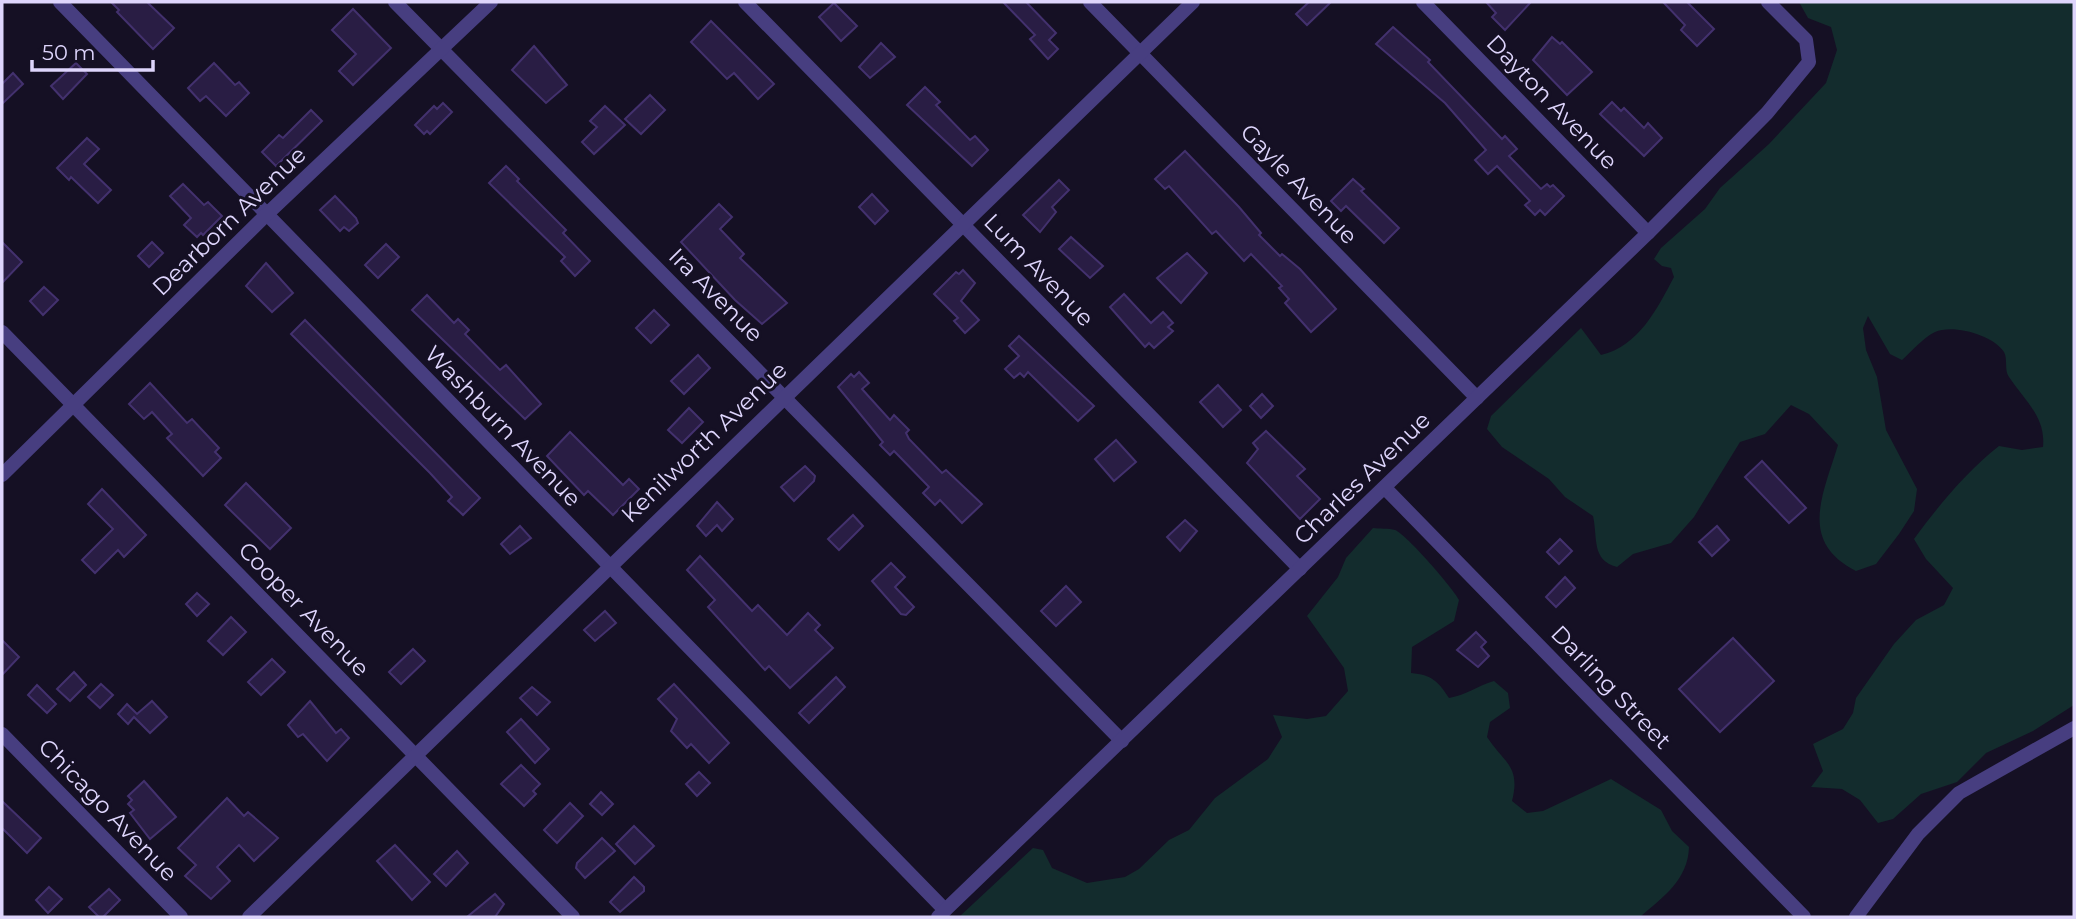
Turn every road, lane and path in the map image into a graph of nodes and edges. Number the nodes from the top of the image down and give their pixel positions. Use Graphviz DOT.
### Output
graph roads {
  1 [pos="60,2"];
  2 [pos="395,2"];
  3 [pos="491,2"];
  4 [pos="746,2"];
  5 [pos="1090,2"];
  6 [pos="1193,2"];
  7 [pos="1423,2"];
  8 [pos="1768,2"];
  9 [pos="441,49"];
  10 [pos="1139,53"];
  11 [pos="266,215"];
  12 [pos="962,225"];
  13 [pos="1648,233"];
  14 [pos="2,332"];
  15 [pos="784,396"];
  16 [pos="1477,398"];
  17 [pos="75,406"];
  18 [pos="2,475"];
  19 [pos="1385,488"];
  20 [pos="608,566"];
  21 [pos="1300,569"];
  22 [pos="2074,728"];
  23 [pos="2,734"];
  24 [pos="1122,741"];
  25 [pos="414,755"];
  26 [pos="941,914"];
  27 [pos="181,917"];
  28 [pos="249,917"];
  29 [pos="573,917"];
  30 [pos="1804,917"];
  31 [pos="1856,917"];
  1 -- 11 [label="street, Washburn Avenue"];
  2 -- 9 [label="street, Ira Avenue"];
  3 -- 9 [label="street, Dearborn Avenue"];
  4 -- 12 [label="street, Lum Avenue"];
  5 -- 10 [label="street, Gayle Avenue"];
  6 -- 10 [label="street, Kenilworth Avenue"];
  7 -- 13 [label="street, Dayton Avenue"];
  8 -- 13 [label="street, Charles Avenue"];
  9 -- 11 [label="street, Dearborn Avenue"];
  9 -- 15 [label="street, Ira Avenue"];
  10 -- 12 [label="street, Kenilworth Avenue"];
  10 -- 16 [label="street, Gayle Avenue"];
  11 -- 17 [label="street, Dearborn Avenue"];
  11 -- 20 [label="street, Washburn Avenue"];
  12 -- 15 [label="street, Kenilworth Avenue"];
  12 -- 21 [label="street, Lum Avenue"];
  13 -- 16 [label="street, Charles Avenue"];
  14 -- 17 [label="street, Cooper Avenue"];
  15 -- 20 [label="street, Kenilworth Avenue"];
  15 -- 24 [label="street, Ira Avenue"];
  16 -- 19 [label="street, Charles Avenue"];
  17 -- 18 [label="street, Dearborn Avenue"];
  17 -- 25 [label="street, Cooper Avenue"];
  19 -- 21 [label="street, Charles Avenue"];
  19 -- 30 [label="street, Darling Street"];
  20 -- 25 [label="street, Kenilworth Avenue"];
  20 -- 26 [label="street, Washburn Avenue"];
  21 -- 24 [label="street, Charles Avenue"];
  22 -- 31 [label="street"];
  23 -- 27 [label="street, Chicago Avenue"];
  24 -- 26 [label="street, Charles Avenue"];
  25 -- 28 [label="street, Kenilworth Avenue"];
  25 -- 29 [label="street, Cooper Avenue"];
}
